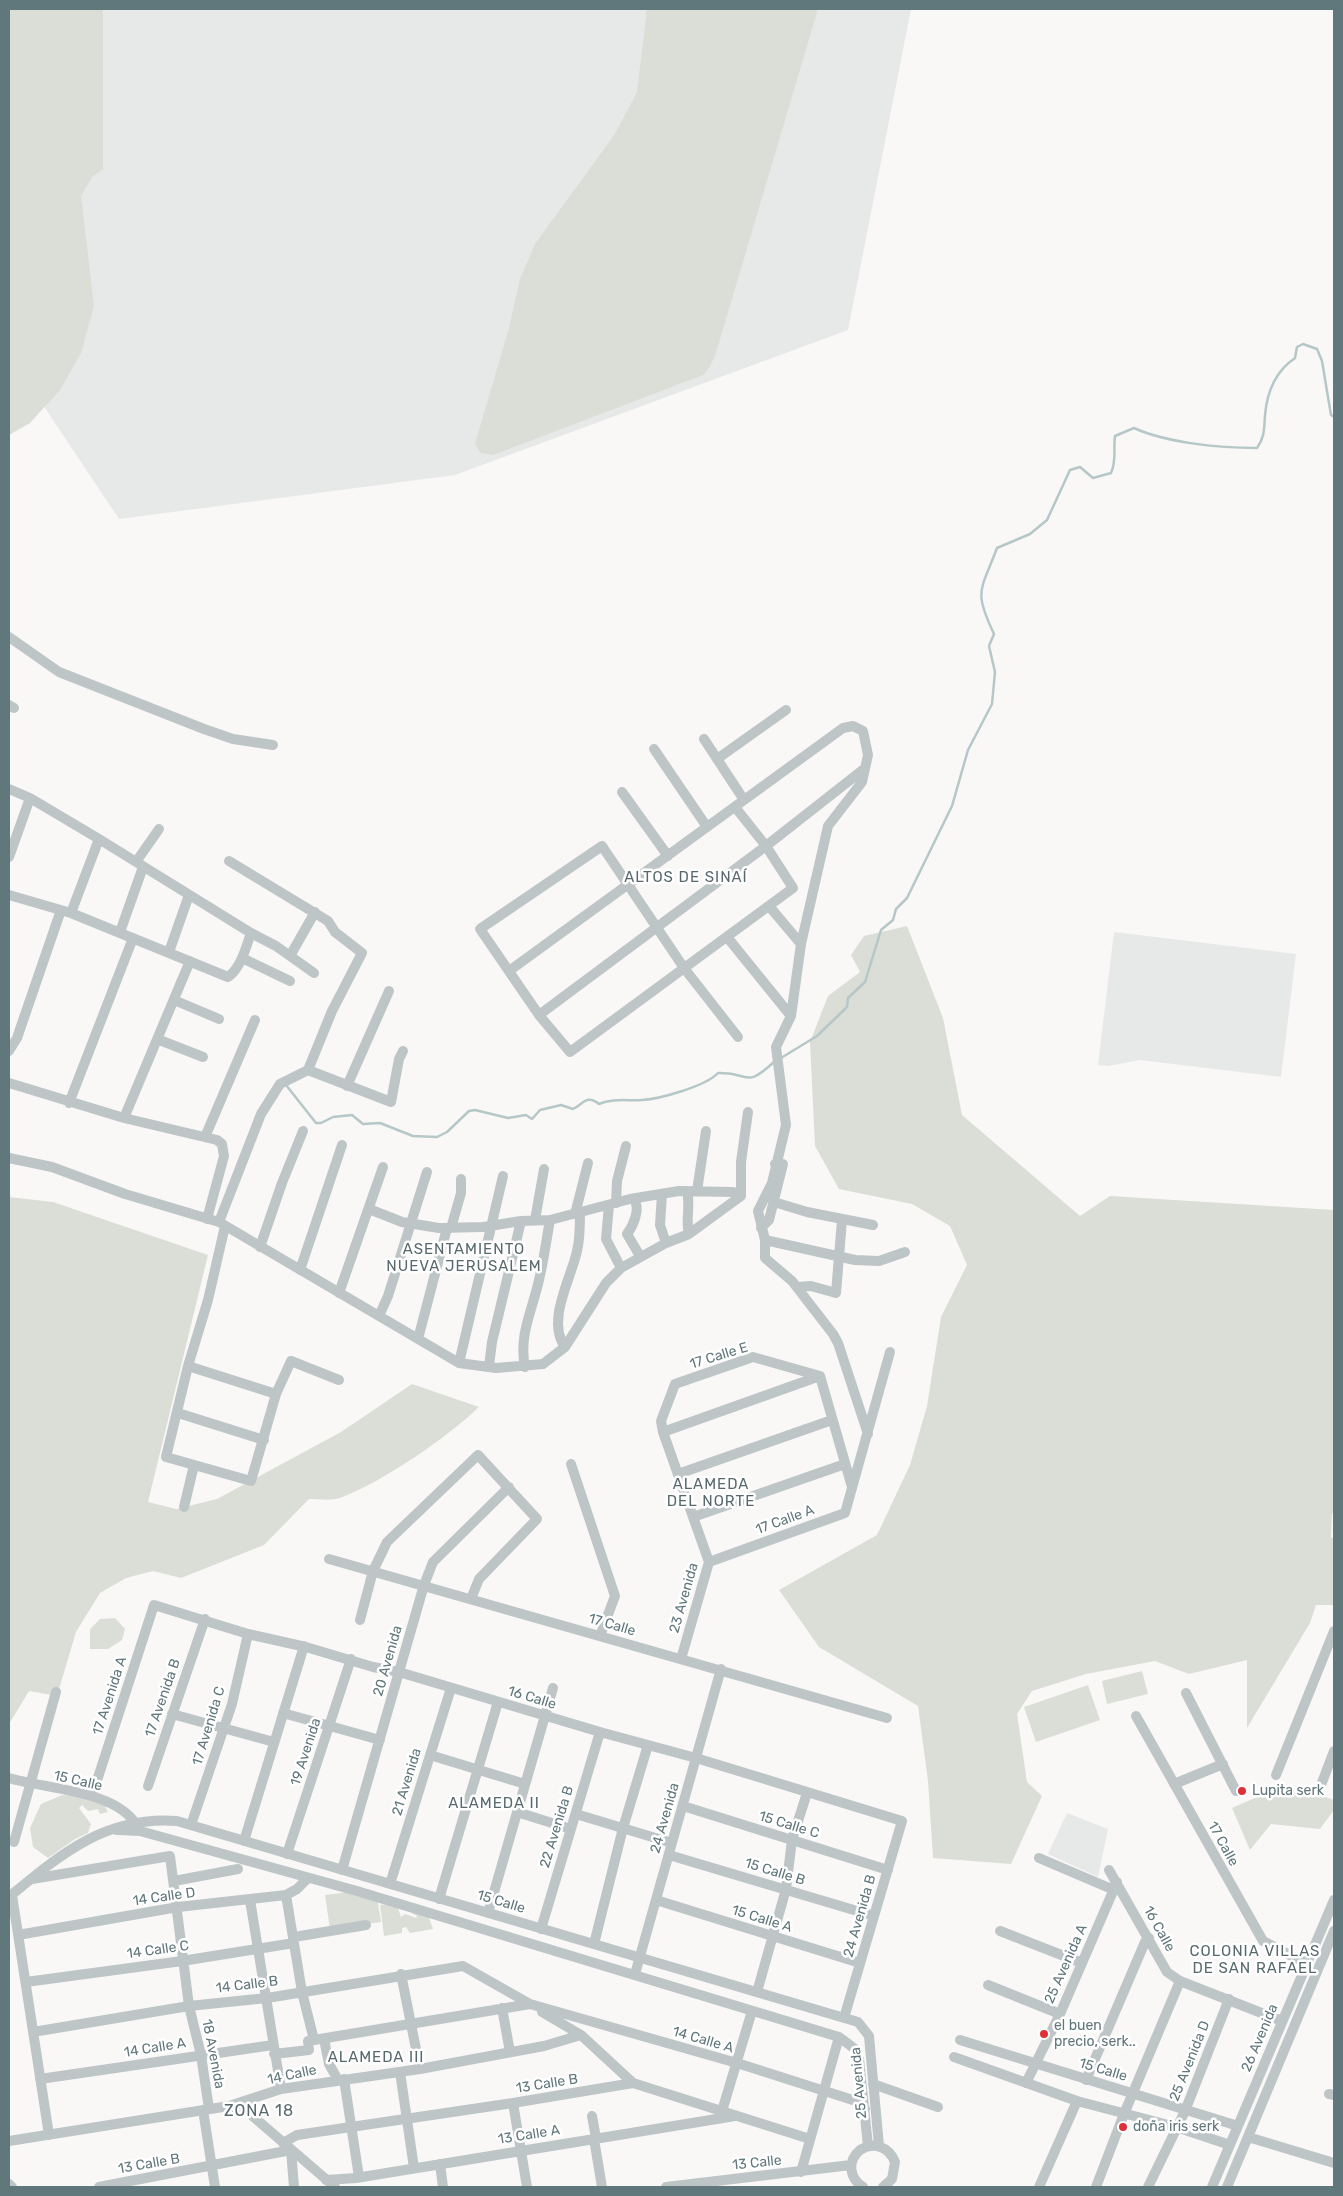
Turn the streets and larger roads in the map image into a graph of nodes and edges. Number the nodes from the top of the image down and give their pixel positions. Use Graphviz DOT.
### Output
graph roads {
  1 [pos="9,637"];
  2 [pos="786,710"];
  3 [pos="704,740"];
  4 [pos="273,745"];
  5 [pos="654,749"];
  6 [pos="717,759"];
  7 [pos="864,769"];
  8 [pos="9,790"];
  9 [pos="622,792"];
  10 [pos="30,798"];
  11 [pos="744,800"];
  12 [pos="735,807"];
  13 [pos="707,827"];
  14 [pos="159,829"];
  15 [pos="99,839"];
  16 [pos="766,846"];
  17 [pos="668,856"];
  18 [pos="9,857"];
  19 [pos="229,861"];
  20 [pos="140,865"];
  21 [pos="628,884"];
  22 [pos="9,895"];
  23 [pos="189,896"];
  24 [pos="769,906"];
  25 [pos="61,910"];
  26 [pos="314,912"];
  27 [pos="71,913"];
  28 [pos="657,927"];
  29 [pos="120,932"];
  30 [pos="251,933"];
  31 [pos="727,937"];
  32 [pos="133,938"];
  33 [pos="801,944"];
  34 [pos="169,952"];
  35 [pos="290,956"];
  36 [pos="242,958"];
  37 [pos="190,961"];
  38 [pos="684,968"];
  39 [pos="509,971"];
  40 [pos="314,974"];
  41 [pos="290,980"];
  42 [pos="389,992"];
  43 [pos="174,1000"];
  44 [pos="539,1015"];
  45 [pos="790,1016"];
  46 [pos="219,1019"];
  47 [pos="255,1020"];
  48 [pos="738,1037"];
  49 [pos="158,1039"];
  50 [pos="9,1051"];
  51 [pos="403,1051"];
  52 [pos="203,1057"];
  53 [pos="308,1070"];
  54 [pos="9,1083"];
  55 [pos="347,1086"];
  56 [pos="69,1103"];
  57 [pos="748,1112"];
  58 [pos="124,1118"];
  59 [pos="706,1131"];
  60 [pos="303,1132"];
  61 [pos="205,1137"];
  62 [pos="342,1145"];
  63 [pos="626,1146"];
  64 [pos="9,1158"];
  65 [pos="588,1163"];
  66 [pos="775,1164"];
  67 [pos="384,1168"];
  68 [pos="544,1169"];
  69 [pos="427,1172"];
  70 [pos="504,1176"];
  71 [pos="462,1179"];
  72 [pos="692,1191"];
  73 [pos="662,1194"];
  74 [pos="741,1196"];
  75 [pos="634,1199"];
  76 [pos="774,1202"];
  77 [pos="612,1204"];
  78 [pos="369,1209"];
  79 [pos="578,1214"];
  80 [pos="207,1220"];
  81 [pos="534,1220"];
  82 [pos="550,1220"];
  83 [pos="842,1220"];
  84 [pos="521,1221"];
  85 [pos="760,1223"];
  86 [pos="222,1224"];
  87 [pos="412,1224"];
  88 [pos="873,1225"];
  89 [pos="490,1226"];
  90 [pos="449,1228"];
  91 [pos="689,1234"];
  92 [pos="765,1240"];
  93 [pos="666,1242"];
  94 [pos="260,1247"];
  95 [pos="905,1252"];
  96 [pos="839,1255"];
  97 [pos="640,1256"];
  98 [pos="621,1268"];
  99 [pos="300,1270"];
  100 [pos="797,1288"];
  101 [pos="339,1293"];
  102 [pos="379,1316"];
  103 [pos="418,1339"];
  104 [pos="565,1347"];
  105 [pos="890,1352"];
  106 [pos="459,1362"];
  107 [pos="188,1366"];
  108 [pos="489,1366"];
  109 [pos="525,1367"];
  110 [pos="820,1376"];
  111 [pos="338,1380"];
  112 [pos="276,1394"];
  113 [pos="178,1412"];
  114 [pos="832,1420"];
  115 [pos="663,1432"];
  116 [pos="868,1434"];
  117 [pos="264,1440"];
  118 [pos="571,1464"];
  119 [pos="845,1464"];
  120 [pos="194,1466"];
  121 [pos="678,1474"];
  122 [pos="509,1488"];
  123 [pos="852,1488"];
  124 [pos="184,1507"];
  125 [pos="694,1517"];
  126 [pos="328,1559"];
  127 [pos="709,1562"];
  128 [pos="373,1571"];
  129 [pos="424,1585"];
  130 [pos="471,1599"];
  131 [pos="154,1605"];
  132 [pos="204,1619"];
  133 [pos="360,1620"];
  134 [pos="1333,1633"];
  135 [pos="248,1634"];
  136 [pos="600,1636"];
  137 [pos="304,1646"];
  138 [pos="351,1659"];
  139 [pos="681,1659"];
  140 [pos="721,1669"];
  141 [pos="399,1672"];
  142 [pos="451,1688"];
  143 [pos="553,1688"];
  144 [pos="56,1692"];
  145 [pos="1186,1694"];
  146 [pos="498,1702"];
  147 [pos="283,1713"];
  148 [pos="172,1714"];
  149 [pos="545,1716"];
  150 [pos="1136,1716"];
  151 [pos="887,1718"];
  152 [pos="329,1726"];
  153 [pos="224,1728"];
  154 [pos="600,1732"];
  155 [pos="380,1740"];
  156 [pos="274,1742"];
  157 [pos="648,1745"];
  158 [pos="1334,1751"];
  159 [pos="430,1755"];
  160 [pos="696,1758"];
  161 [pos="1223,1764"];
  162 [pos="478,1770"];
  163 [pos="1276,1775"];
  164 [pos="9,1778"];
  165 [pos="525,1784"];
  166 [pos="1174,1784"];
  167 [pos="31,1785"];
  168 [pos="1321,1785"];
  169 [pos="148,1786"];
  170 [pos="1236,1791"];
  171 [pos="807,1793"];
  172 [pos="92,1796"];
  173 [pos="683,1806"];
  174 [pos="517,1812"];
  175 [pos="576,1814"];
  176 [pos="902,1821"];
  177 [pos="191,1825"];
  178 [pos="137,1826"];
  179 [pos="623,1828"];
  180 [pos="571,1829"];
  181 [pos="792,1840"];
  182 [pos="244,1841"];
  183 [pos="14,1842"];
  184 [pos="672,1843"];
  185 [pos="287,1854"];
  186 [pos="669,1855"];
  187 [pos="1039,1858"];
  188 [pos="238,1868"];
  189 [pos="342,1870"];
  190 [pos="888,1870"];
  191 [pos="1109,1870"];
  192 [pos="308,1878"];
  193 [pos="31,1879"];
  194 [pos="174,1881"];
  195 [pos="390,1884"];
  196 [pos="1115,1886"];
  197 [pos="786,1889"];
  198 [pos="10,1896"];
  199 [pos="286,1896"];
  200 [pos="439,1898"];
  201 [pos="250,1900"];
  202 [pos="656,1900"];
  203 [pos="1334,1900"];
  204 [pos="178,1907"];
  205 [pos="488,1913"];
  206 [pos="874,1916"];
  207 [pos="366,1925"];
  208 [pos="541,1929"];
  209 [pos="1000,1931"];
  210 [pos="1334,1931"];
  211 [pos="18,1935"];
  212 [pos="773,1936"];
  213 [pos="1149,1938"];
  214 [pos="294,1940"];
  215 [pos="594,1944"];
  216 [pos="258,1948"];
  217 [pos="640,1957"];
  218 [pos="182,1961"];
  219 [pos="860,1963"];
  220 [pos="1082,1963"];
  221 [pos="1307,1964"];
  222 [pos="463,1966"];
  223 [pos="401,1974"];
  224 [pos="635,1974"];
  225 [pos="1180,1981"];
  226 [pos="26,1982"];
  227 [pos="988,1985"];
  228 [pos="302,1992"];
  229 [pos="757,1992"];
  230 [pos="267,1998"];
  231 [pos="1229,1999"];
  232 [pos="530,2004"];
  233 [pos="189,2006"];
  234 [pos="502,2008"];
  235 [pos="752,2011"];
  236 [pos="1060,2014"];
  237 [pos="844,2018"];
  238 [pos="1282,2020"];
  239 [pos="858,2022"];
  240 [pos="410,2024"];
  241 [pos="33,2032"];
  242 [pos="581,2035"];
  243 [pos="839,2037"];
  244 [pos="319,2040"];
  245 [pos="960,2040"];
  246 [pos="849,2043"];
  247 [pos="274,2050"];
  248 [pos="510,2052"];
  249 [pos="201,2055"];
  250 [pos="954,2057"];
  251 [pos="737,2063"];
  252 [pos="1036,2064"];
  253 [pos="420,2069"];
  254 [pos="400,2072"];
  255 [pos="40,2079"];
  256 [pos="341,2079"];
  257 [pos="1086,2080"];
  258 [pos="633,2083"];
  259 [pos="1026,2083"];
  260 [pos="873,2084"];
  261 [pos="282,2089"];
  262 [pos="824,2091"];
  263 [pos="1133,2094"];
  264 [pos="1077,2101"];
  265 [pos="513,2103"];
  266 [pos="229,2106"];
  267 [pos="938,2107"];
  268 [pos="866,2109"];
  269 [pos="206,2110"];
  270 [pos="722,2111"];
  271 [pos="1185,2111"];
  272 [pos="1124,2114"];
  273 [pos="592,2116"];
  274 [pos="736,2116"];
  275 [pos="407,2119"];
  276 [pos="1238,2126"];
  277 [pos="351,2127"];
  278 [pos="1176,2127"];
  279 [pos="49,2135"];
  280 [pos="1248,2137"];
  281 [pos="595,2139"];
  282 [pos="810,2139"];
  283 [pos="9,2141"];
  284 [pos="1230,2145"];
  285 [pos="287,2146"];
  286 [pos="873,2146"];
  287 [pos="520,2151"];
  288 [pos="1334,2163"];
  289 [pos="440,2164"];
  290 [pos="851,2165"];
  291 [pos="212,2167"];
  292 [pos="414,2168"];
  293 [pos="801,2172"];
  294 [pos="359,2177"];
  295 [pos="9,2184"];
  296 [pos="330,2184"];
  297 [pos="115,2186"];
  298 [pos="12,2187"];
  299 [pos="99,2187"];
  300 [pos="215,2187"];
  301 [pos="294,2187"];
  302 [pos="444,2187"];
  303 [pos="527,2187"];
  304 [pos="602,2187"];
  305 [pos="666,2187"];
  306 [pos="863,2187"];
  307 [pos="883,2187"];
  308 [pos="1039,2187"];
  309 [pos="1096,2187"];
  310 [pos="1148,2187"];
  311 [pos="1212,2187"];
  312 [pos="1227,2187"];
  1 -- 4 [label="street"];
  2 -- 6 [label="street"];
  3 -- 6 [label="street"];
  5 -- 13 [label="street"];
  6 -- 11 [label="street"];
  7 -- 11 [label="street"];
  7 -- 16 [label="street"];
  7 -- 33 [label="street"];
  8 -- 10 [label="street"];
  9 -- 17 [label="street"];
  10 -- 15 [label="street"];
  10 -- 18 [label="street"];
  11 -- 12 [label="street"];
  12 -- 13 [label="street"];
  12 -- 16 [label="street"];
  13 -- 17 [label="street"];
  14 -- 20 [label="street"];
  15 -- 20 [label="street"];
  15 -- 27 [label="street"];
  16 -- 24 [label="street"];
  16 -- 28 [label="street"];
  17 -- 21 [label="street"];
  19 -- 26 [label="street"];
  20 -- 23 [label="street"];
  20 -- 29 [label="street"];
  21 -- 28 [label="street"];
  21 -- 39 [label="street"];
  21 -- 39 [label="street"];
  22 -- 25 [label="street"];
  23 -- 30 [label="street"];
  23 -- 34 [label="street"];
  24 -- 31 [label="street"];
  24 -- 33 [label="street"];
  25 -- 27 [label="street"];
  25 -- 50 [label="street"];
  26 -- 35 [label="street"];
  26 -- 53 [label="street"];
  27 -- 29 [label="street"];
  28 -- 38 [label="street"];
  28 -- 44 [label="street"];
  29 -- 32 [label="street"];
  30 -- 35 [label="street"];
  30 -- 36 [label="street"];
  31 -- 38 [label="street"];
  31 -- 45 [label="street"];
  32 -- 34 [label="street"];
  32 -- 56 [label="street"];
  33 -- 45 [label="street"];
  34 -- 37 [label="street"];
  35 -- 40 [label="street"];
  36 -- 37 [label="street"];
  36 -- 41 [label="street"];
  37 -- 43 [label="street"];
  38 -- 44 [label="street"];
  38 -- 48 [label="street"];
  39 -- 44 [label="street"];
  42 -- 55 [label="street"];
  43 -- 46 [label="street"];
  43 -- 49 [label="street"];
  45 -- 66 [label="street"];
  47 -- 61 [label="street"];
  49 -- 52 [label="street"];
  49 -- 58 [label="street"];
  51 -- 55 [label="street"];
  53 -- 55 [label="street"];
  53 -- 86 [label="street"];
  54 -- 56 [label="street"];
  56 -- 58 [label="street"];
  57 -- 74 [label="street"];
  58 -- 61 [label="street"];
  59 -- 72 [label="street"];
  60 -- 94 [label="street"];
  61 -- 80 [label="street"];
  62 -- 99 [label="street"];
  63 -- 77 [label="street"];
  64 -- 80 [label="street"];
  65 -- 79 [label="street"];
  66 -- 76 [label="street"];
  66 -- 85 [label="street"];
  67 -- 78 [label="street"];
  68 -- 81 [label="street"];
  69 -- 87 [label="street"];
  70 -- 89 [label="street"];
  71 -- 90 [label="street"];
  72 -- 73 [label="street"];
  72 -- 74 [label="street"];
  72 -- 91 [label="street"];
  73 -- 75 [label="street"];
  73 -- 93 [label="street"];
  74 -- 91 [label="street"];
  75 -- 77 [label="street"];
  75 -- 97 [label="street"];
  76 -- 83 [label="street"];
  76 -- 85 [label="street"];
  77 -- 79 [label="street"];
  77 -- 98 [label="street"];
  78 -- 87 [label="street"];
  78 -- 101 [label="street"];
  79 -- 82 [label="street"];
  79 -- 104 [label="street"];
  80 -- 86 [label="street"];
  81 -- 82 [label="street"];
  81 -- 84 [label="street"];
  82 -- 109 [label="street"];
  83 -- 88 [label="street"];
  83 -- 96 [label="street"];
  84 -- 89 [label="street"];
  84 -- 108 [label="street"];
  85 -- 92 [label="street"];
  86 -- 94 [label="street"];
  86 -- 107 [label="street"];
  87 -- 90 [label="street"];
  87 -- 102 [label="street"];
  89 -- 90 [label="street"];
  89 -- 106 [label="street"];
  90 -- 103 [label="street"];
  91 -- 93 [label="street"];
  92 -- 96 [label="street"];
  92 -- 100 [label="street"];
  93 -- 97 [label="street"];
  94 -- 99 [label="street"];
  95 -- 96 [label="street"];
  96 -- 100 [label="street"];
  97 -- 98 [label="street"];
  98 -- 104 [label="street"];
  99 -- 101 [label="street"];
  100 -- 116 [label="street"];
  101 -- 102 [label="street"];
  102 -- 103 [label="street"];
  103 -- 106 [label="street"];
  104 -- 109 [label="street"];
  105 -- 116 [label="street"];
  106 -- 108 [label="street"];
  107 -- 112 [label="street"];
  107 -- 113 [label="street"];
  108 -- 109 [label="street"];
  110 -- 114 [label="street"];
  110 -- 115 [label="street"];
  110 -- 115 [label="street, 17 Calle E"];
  111 -- 112 [label="street"];
  112 -- 117 [label="street"];
  113 -- 117 [label="street"];
  113 -- 120 [label="street"];
  114 -- 119 [label="street"];
  114 -- 121 [label="street"];
  115 -- 121 [label="street, 23 Avenida"];
  116 -- 123 [label="street"];
  117 -- 120 [label="street"];
  118 -- 136 [label="street"];
  119 -- 123 [label="street"];
  119 -- 125 [label="street"];
  120 -- 124 [label="street"];
  121 -- 125 [label="street, 23 Avenida"];
  122 -- 128 [label="street"];
  122 -- 129 [label="street, 20 Avenida"];
  122 -- 130 [label="street"];
  123 -- 127 [label="street, 17 Calle A"];
  125 -- 127 [label="street, 23 Avenida"];
  126 -- 128 [label="street, 17 Calle"];
  127 -- 139 [label="street, 23 Avenida"];
  128 -- 129 [label="street, 17 Calle"];
  128 -- 133 [label="street"];
  129 -- 130 [label="street, 17 Calle"];
  129 -- 141 [label="street, 20 Avenida"];
  130 -- 136 [label="street, 17 Calle"];
  131 -- 132 [label="street, 16 Calle"];
  131 -- 172 [label="street, 17 Avenida A"];
  132 -- 135 [label="street, 16 Calle"];
  132 -- 148 [label="street, 17 Avenida B"];
  134 -- 163 [label="street"];
  135 -- 137 [label="street, 16 Calle"];
  135 -- 153 [label="street, 17 Avenida C"];
  136 -- 139 [label="street, 17 Calle"];
  137 -- 138 [label="street, 16 Calle"];
  137 -- 147 [label="street"];
  138 -- 141 [label="street, 16 Calle"];
  138 -- 152 [label="street, 19 Avenida"];
  139 -- 140 [label="street, 17 Calle"];
  140 -- 151 [label="street, 17 Calle"];
  140 -- 160 [label="street, 24 Avenida"];
  141 -- 142 [label="street, 16 Calle"];
  141 -- 155 [label="street, 20 Avenida"];
  142 -- 146 [label="street, 16 Calle"];
  142 -- 159 [label="street, 21 Avenida"];
  143 -- 149 [label="street"];
  144 -- 167 [label="street"];
  145 -- 161 [label="street"];
  146 -- 149 [label="street, 16 Calle"];
  146 -- 162 [label="street"];
  147 -- 152 [label="street"];
  147 -- 156 [label="street"];
  148 -- 153 [label="street"];
  148 -- 169 [label="street, 17 Avenida B"];
  149 -- 154 [label="street, 16 Calle"];
  149 -- 165 [label="street"];
  150 -- 166 [label="street, 17 Calle"];
  152 -- 155 [label="street"];
  152 -- 185 [label="street, 19 Avenida"];
  153 -- 156 [label="street"];
  153 -- 177 [label="street, 17 Avenida C"];
  154 -- 157 [label="street, 16 Calle"];
  154 -- 175 [label="street, 22 Avenida B"];
  155 -- 189 [label="street, 20 Avenida"];
  156 -- 182 [label="street"];
  157 -- 160 [label="street, 16 Calle"];
  157 -- 179 [label="street"];
  158 -- 168 [label="street"];
  159 -- 162 [label="street"];
  159 -- 195 [label="street, 21 Avenida"];
  160 -- 171 [label="street, 16 Calle"];
  160 -- 173 [label="street, 24 Avenida"];
  161 -- 166 [label="street"];
  161 -- 170 [label="street"];
  162 -- 165 [label="street"];
  162 -- 200 [label="street"];
  164 -- 167 [label="street, 15 Calle"];
  165 -- 174 [label="street"];
  166 -- 221 [label="street, 17 Calle"];
  167 -- 172 [label="street, 15 Calle"];
  167 -- 183 [label="street"];
  171 -- 176 [label="street, 16 Calle"];
  171 -- 181 [label="street"];
  172 -- 178 [label="street, 15 Calle"];
  173 -- 181 [label="street, 15 Calle C"];
  173 -- 184 [label="street, 24 Avenida"];
  174 -- 180 [label="street"];
  174 -- 205 [label="street"];
  175 -- 179 [label="street"];
  175 -- 180 [label="street, 22 Avenida B"];
  176 -- 190 [label="street, 24 Avenida B"];
  177 -- 178 [label="street, 15 Calle"];
  177 -- 182 [label="street, 15 Calle"];
  178 -- 192 [label="street, 15 Calle"];
  178 -- 193 [label="street"];
  179 -- 184 [label="street"];
  179 -- 215 [label="street"];
  180 -- 208 [label="street, 22 Avenida B"];
  181 -- 190 [label="street, 15 Calle C"];
  181 -- 197 [label="street"];
  182 -- 185 [label="street, 15 Calle"];
  184 -- 186 [label="street, 24 Avenida"];
  185 -- 189 [label="street, 15 Calle"];
  186 -- 197 [label="street, 15 Calle B"];
  186 -- 202 [label="street, 24 Avenida"];
  187 -- 196 [label="street"];
  188 -- 194 [label="street"];
  189 -- 195 [label="street, 15 Calle"];
  190 -- 206 [label="street, 24 Avenida B"];
  191 -- 196 [label="street, 16 Calle"];
  192 -- 199 [label="street"];
  192 -- 224 [label="street, 15 Calle"];
  193 -- 194 [label="street, 18 Avenida"];
  193 -- 198 [label="street"];
  194 -- 204 [label="street, 18 Avenida"];
  195 -- 200 [label="street, 15 Calle"];
  196 -- 213 [label="street, 16 Calle"];
  196 -- 220 [label="street, 25 Avenida A"];
  197 -- 206 [label="street, 15 Calle B"];
  197 -- 212 [label="street"];
  198 -- 211 [label="street"];
  199 -- 201 [label="street, 14 Calle D"];
  199 -- 214 [label="street"];
  200 -- 205 [label="street, 15 Calle"];
  201 -- 204 [label="street, 14 Calle D"];
  201 -- 216 [label="street"];
  202 -- 212 [label="street, 15 Calle A"];
  202 -- 217 [label="street, 24 Avenida"];
  203 -- 221 [label="street, 26 Avenida"];
  204 -- 211 [label="street, 14 Calle D"];
  204 -- 218 [label="street, 18 Avenida"];
  205 -- 208 [label="street, 15 Calle"];
  206 -- 219 [label="street, 24 Avenida B"];
  207 -- 214 [label="street, 14 Calle C"];
  208 -- 215 [label="street, 15 Calle"];
  209 -- 220 [label="street"];
  210 -- 280 [label="street, 26 Avenida"];
  211 -- 226 [label="street"];
  212 -- 219 [label="street, 15 Calle A"];
  212 -- 229 [label="street"];
  213 -- 225 [label="street, 16 Calle"];
  213 -- 257 [label="street"];
  214 -- 216 [label="street, 14 Calle C"];
  214 -- 228 [label="street"];
  215 -- 217 [label="street, 15 Calle"];
  216 -- 218 [label="street, 14 Calle C"];
  216 -- 230 [label="street"];
  217 -- 224 [label="street, 24 Avenida"];
  217 -- 229 [label="street, 15 Calle"];
  218 -- 226 [label="street, 14 Calle C"];
  218 -- 233 [label="street, 18 Avenida"];
  219 -- 237 [label="street, 24 Avenida B"];
  220 -- 236 [label="street, 25 Avenida A"];
  221 -- 238 [label="street, 26 Avenida"];
  222 -- 223 [label="street, 14 Calle B"];
  222 -- 232 [label="street, 14 Calle A"];
  223 -- 228 [label="street, 14 Calle B"];
  223 -- 240 [label="street"];
  224 -- 235 [label="street, 15 Calle"];
  225 -- 231 [label="street, 16 Calle"];
  225 -- 263 [label="street"];
  226 -- 241 [label="street"];
  227 -- 236 [label="street"];
  228 -- 230 [label="street, 14 Calle B"];
  228 -- 244 [label="street"];
  229 -- 237 [label="street, 15 Calle"];
  230 -- 233 [label="street, 14 Calle B"];
  230 -- 247 [label="street"];
  231 -- 238 [label="street, 16 Calle"];
  231 -- 271 [label="street, 25 Avenida D"];
  232 -- 234 [label="street, 14 Calle A"];
  232 -- 242 [label="street"];
  232 -- 251 [label="street, 14 Calle A"];
  233 -- 241 [label="street, 14 Calle B"];
  233 -- 249 [label="street, 18 Avenida"];
  234 -- 240 [label="street, 14 Calle A"];
  234 -- 248 [label="street"];
  235 -- 243 [label="street, 15 Calle"];
  235 -- 251 [label="street"];
  236 -- 252 [label="street, 25 Avenida A"];
  237 -- 239 [label="street, 15 Calle"];
  238 -- 276 [label="street, 26 Avenida"];
  239 -- 260 [label="street, 25 Avenida"];
  240 -- 244 [label="street, 14 Calle A"];
  240 -- 253 [label="street"];
  241 -- 255 [label="street"];
  242 -- 248 [label="street, 14 Calle"];
  242 -- 258 [label="street"];
  243 -- 246 [label="street, 15 Calle"];
  243 -- 262 [label="street"];
  244 -- 247 [label="street, 14 Calle A"];
  244 -- 256 [label="street"];
  245 -- 252 [label="street, 15 Calle"];
  246 -- 268 [label="street, 25 Avenida"];
  247 -- 249 [label="street, 14 Calle A"];
  247 -- 261 [label="street"];
  248 -- 253 [label="street, 14 Calle"];
  249 -- 255 [label="street, 14 Calle A"];
  249 -- 269 [label="street, 18 Avenida"];
  250 -- 259 [label="street"];
  251 -- 262 [label="street, 14 Calle A"];
  251 -- 270 [label="street"];
  252 -- 257 [label="street, 15 Calle"];
  252 -- 259 [label="street, 25 Avenida A"];
  253 -- 254 [label="street, 14 Calle"];
  254 -- 256 [label="street, 14 Calle"];
  254 -- 275 [label="street"];
  255 -- 279 [label="street"];
  256 -- 261 [label="street, 14 Calle"];
  256 -- 277 [label="street"];
  257 -- 263 [label="street, 15 Calle"];
  258 -- 265 [label="street, 13 Calle B"];
  258 -- 270 [label="street, 13 Calle B"];
  259 -- 264 [label="street"];
  260 -- 267 [label="street"];
  260 -- 286 [label="street, 25 Avenida"];
  261 -- 266 [label="street, 14 Calle"];
  262 -- 268 [label="street, 14 Calle A"];
  262 -- 282 [label="street"];
  263 -- 271 [label="street, 15 Calle"];
  263 -- 272 [label="street"];
  264 -- 272 [label="street"];
  264 -- 308 [label="street"];
  265 -- 275 [label="street, 13 Calle B"];
  265 -- 287 [label="street"];
  266 -- 269 [label="street, 14 Calle"];
  266 -- 285 [label="street"];
  268 -- 286 [label="street, 25 Avenida"];
  269 -- 279 [label="street, 14 Calle"];
  269 -- 291 [label="street, 18 Avenida"];
  270 -- 274 [label="street, 13 Calle B"];
  271 -- 276 [label="street, 15 Calle"];
  271 -- 278 [label="street, 25 Avenida D"];
  272 -- 278 [label="street"];
  272 -- 309 [label="street"];
  273 -- 281 [label="street"];
  274 -- 281 [label="street, 13 Calle A"];
  274 -- 282 [label="street, 13 Calle B"];
  275 -- 277 [label="street, 13 Calle B"];
  275 -- 292 [label="street"];
  276 -- 284 [label="street, 26 Avenida"];
  277 -- 285 [label="street, 13 Calle B"];
  277 -- 294 [label="street"];
  278 -- 284 [label="street"];
  278 -- 310 [label="street, 25 Avenida D"];
  279 -- 283 [label="street, 14 Calle"];
  280 -- 288 [label="street"];
  280 -- 312 [label="street, 26 Avenida"];
  281 -- 287 [label="street, 13 Calle A"];
  281 -- 304 [label="street"];
  282 -- 293 [label="street"];
  284 -- 311 [label="street, 26 Avenida"];
  285 -- 291 [label="street, 13 Calle B"];
  285 -- 296 [label="street"];
  285 -- 301 [label="street"];
  286 -- 290 [label="street"];
  286 -- 307 [label="street"];
  287 -- 289 [label="street, 13 Calle A"];
  287 -- 303 [label="street"];
  289 -- 292 [label="street, 13 Calle A"];
  289 -- 302 [label="street"];
  290 -- 293 [label="street, 13 Calle"];
  290 -- 306 [label="street"];
  291 -- 297 [label="street, 13 Calle B"];
  291 -- 300 [label="street, 18 Avenida"];
  292 -- 294 [label="street, 13 Calle A"];
  293 -- 305 [label="street, 13 Calle"];
  294 -- 296 [label="street, 13 Calle A"];
  295 -- 298 [label="street"];
  297 -- 299 [label="street, 13 Calle B"];
}
